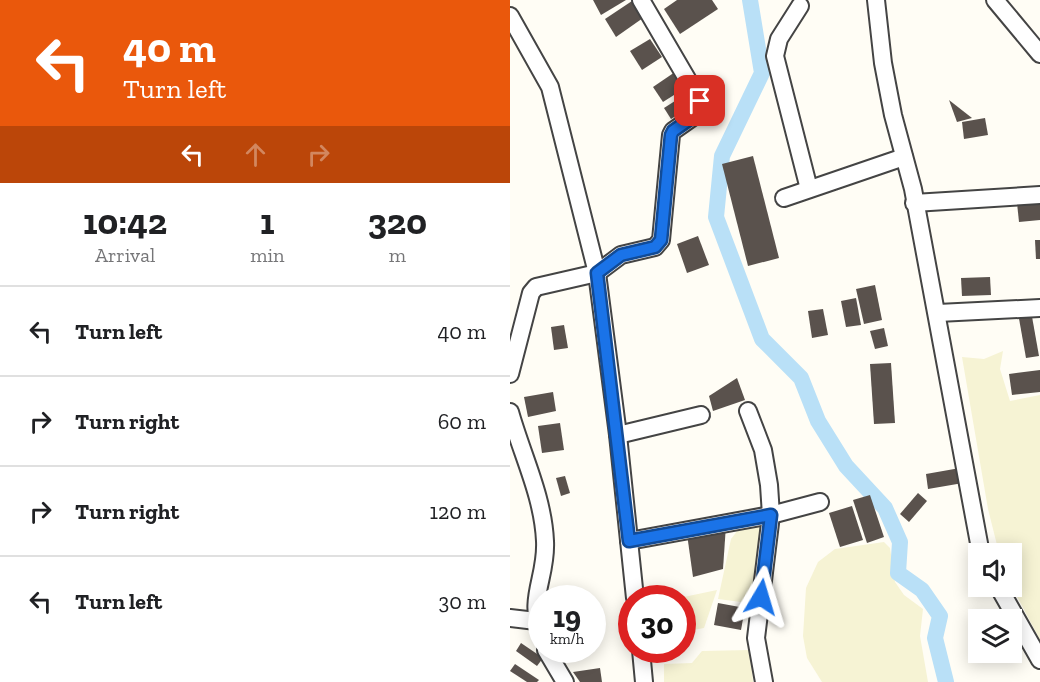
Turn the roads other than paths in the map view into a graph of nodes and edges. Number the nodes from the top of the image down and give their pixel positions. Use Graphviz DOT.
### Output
graph roads {
  1 [pos="641,0"];
  2 [pos="876,0"];
  3 [pos="995,0"];
  4 [pos="800,6"];
  5 [pos="510,16"];
  6 [pos="1040,54"];
  7 [pos="904,157"];
  8 [pos="809,189"];
  9 [pos="1040,195"];
  10 [pos="784,198"];
  11 [pos="914,203"];
  12 [pos="597,273"];
  13 [pos="1040,308"];
  14 [pos="938,313"];
  15 [pos="510,374"];
  16 [pos="748,411"];
  17 [pos="510,412"];
  18 [pos="701,415"];
  19 [pos="618,435"];
  20 [pos="820,502"];
  21 [pos="771,515"];
  22 [pos="629,541"];
  23 [pos="979,543"];
  24 [pos="538,585"];
  25 [pos="634,585"];
  26 [pos="1004,597"];
  27 [pos="510,618"];
  28 [pos="528,625"];
  29 [pos="1040,660"];
  30 [pos="554,663"];
  31 [pos="643,663"];
  32 [pos="565,682"];
  33 [pos="645,682"];
  34 [pos="764,682"];
  1 -- 12 [label="street"];
  2 -- 7 [label="street"];
  3 -- 6 [label="street"];
  4 -- 8 [label="street"];
  5 -- 12 [label="street"];
  7 -- 8 [label="street"];
  7 -- 11 [label="street"];
  8 -- 10 [label="street"];
  9 -- 11 [label="street"];
  11 -- 14 [label="street"];
  12 -- 15 [label="street"];
  12 -- 19 [label="street"];
  13 -- 14 [label="street"];
  14 -- 23 [label="street"];
  16 -- 21 [label="street"];
  17 -- 24 [label="street"];
  18 -- 19 [label="street"];
  19 -- 22 [label="street"];
  20 -- 21 [label="street"];
  21 -- 22 [label="street"];
  21 -- 34 [label="street"];
  22 -- 25 [label="street"];
  26 -- 29 [label="street"];
  27 -- 28 [label="street"];
  30 -- 32 [label="street"];
  31 -- 33 [label="street"];
}
